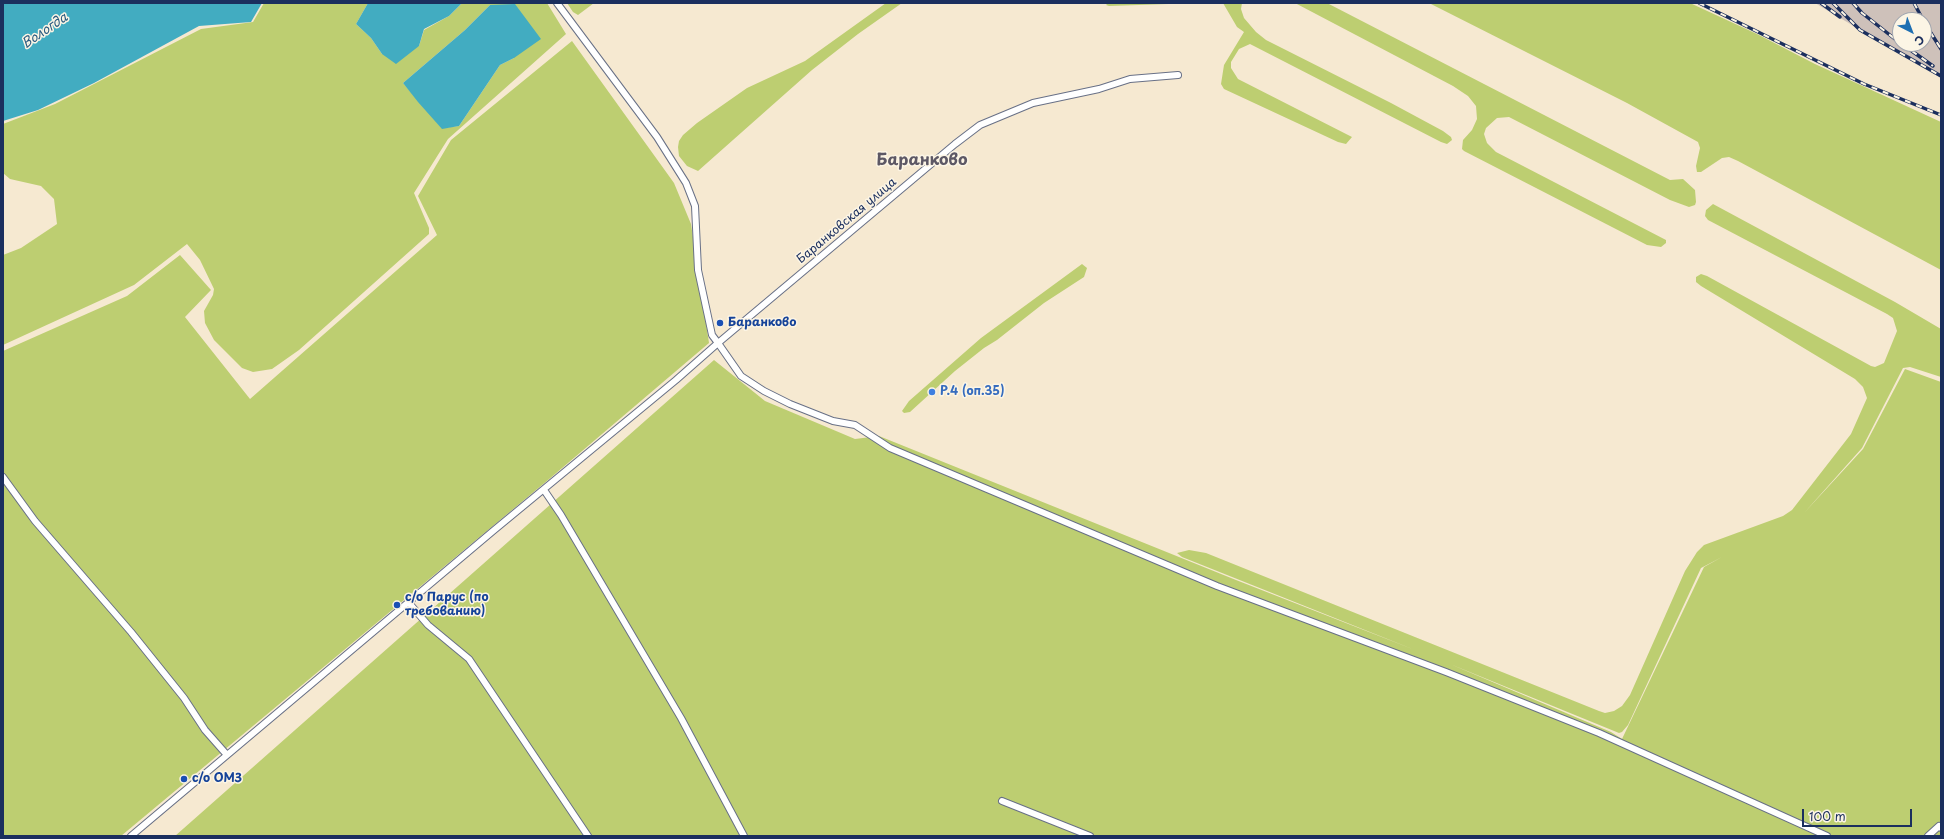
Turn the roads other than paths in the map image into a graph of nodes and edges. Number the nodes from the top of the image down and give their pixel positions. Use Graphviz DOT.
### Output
graph roads {
  1 [pos="557,3"];
  2 [pos="1178,74"];
  3 [pos="718,343"];
  4 [pos="3,477"];
  5 [pos="544,490"];
  6 [pos="409,603"];
  7 [pos="227,756"];
  8 [pos="1002,801"];
  9 [pos="1941,828"];
  10 [pos="131,836"];
  11 [pos="588,836"];
  12 [pos="744,836"];
  13 [pos="1090,836"];
  14 [pos="1827,836"];
  15 [pos="1928,836"];
  1 -- 3 [label="street"];
  2 -- 3 [label="street, Баранковская улица"];
  3 -- 5 [label="street, Баранковская улица"];
  3 -- 14 [label="street"];
  4 -- 7 [label="street"];
  5 -- 6 [label="street, Баранковская улица"];
  5 -- 12 [label="street"];
  6 -- 7 [label="street, Баранковская улица"];
  6 -- 11 [label="street"];
  7 -- 10 [label="street, Баранковская улица"];
  8 -- 13 [label="street"];
  9 -- 15 [label="street"];
}
